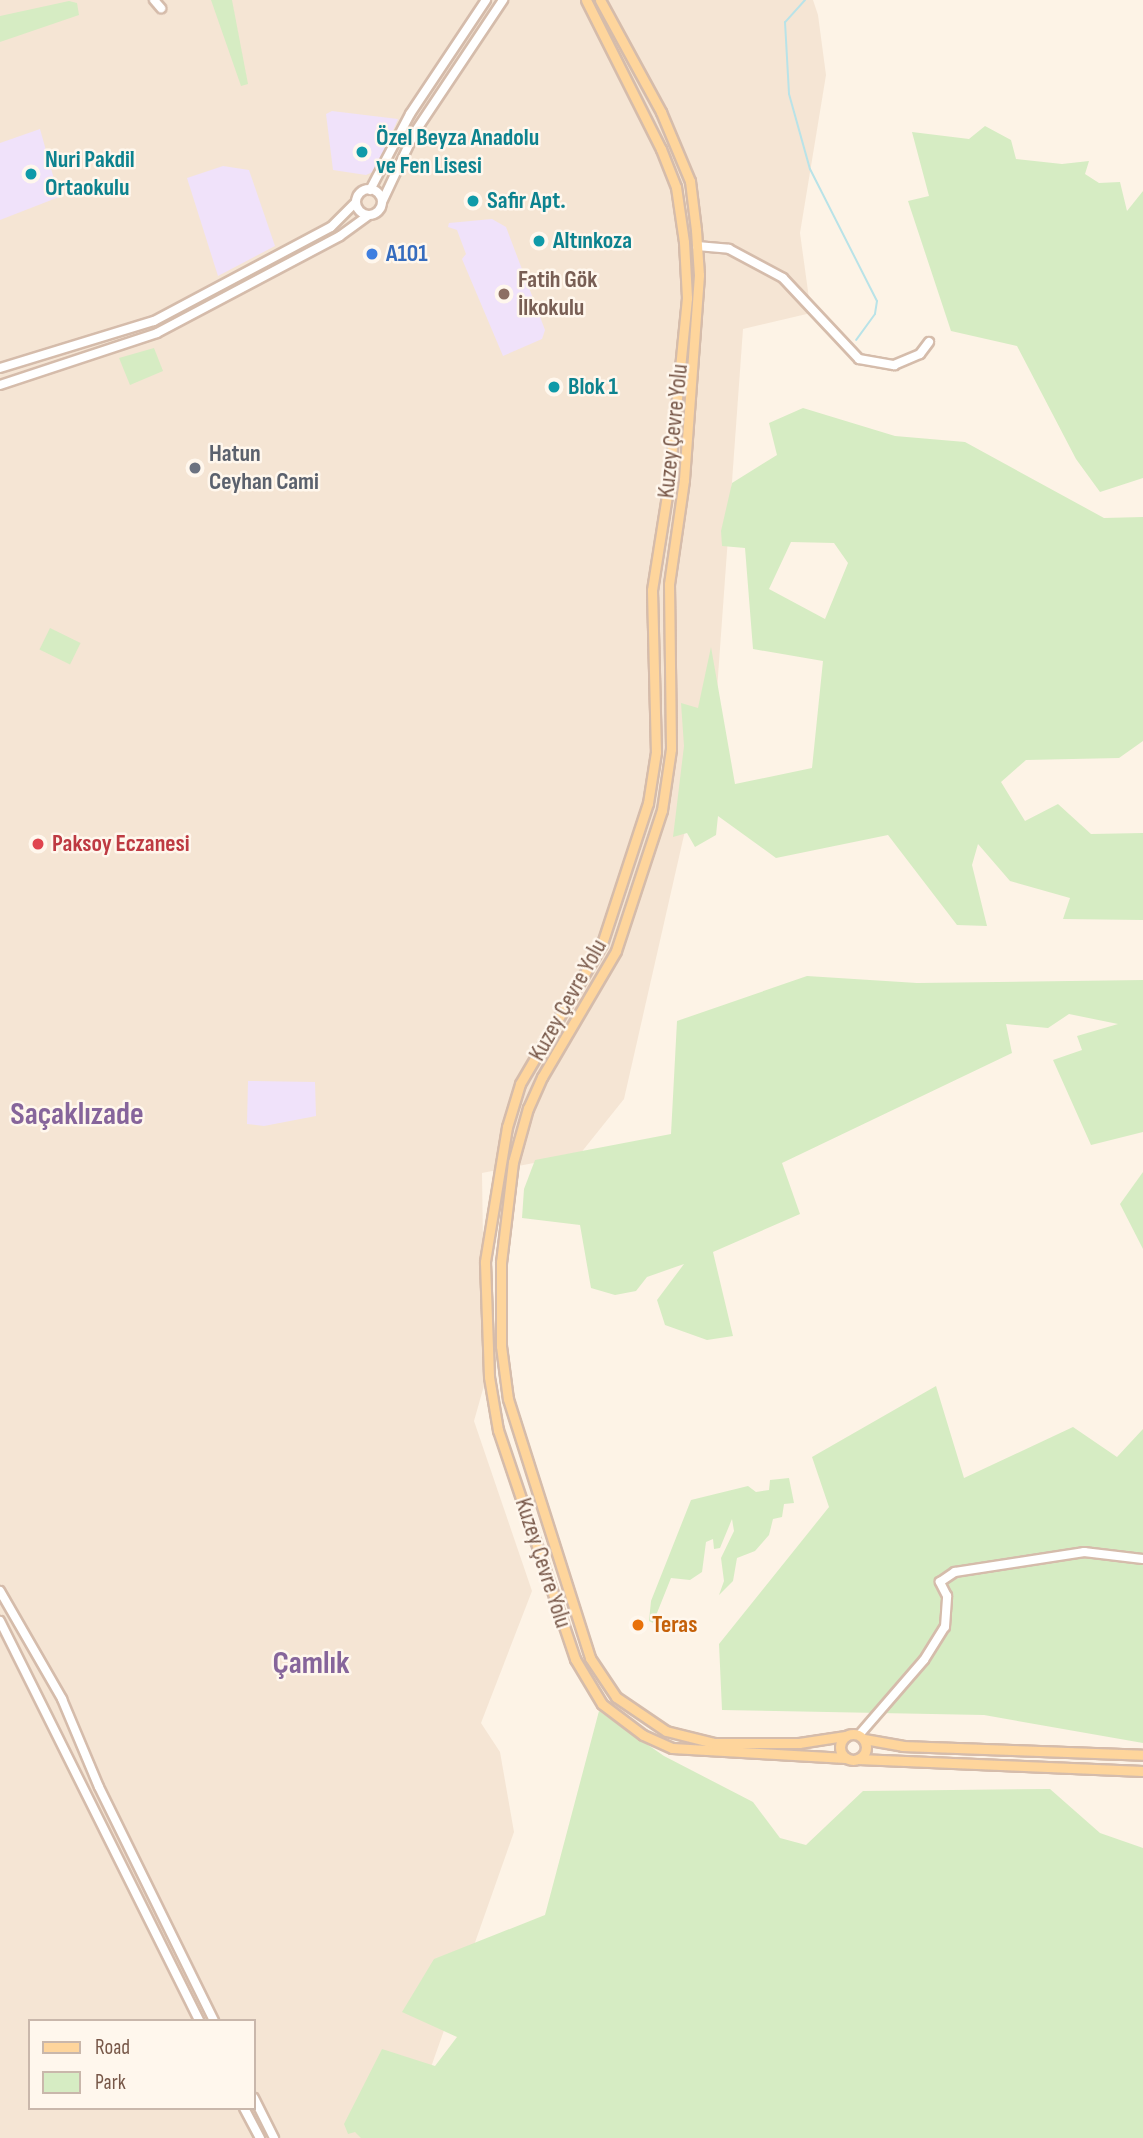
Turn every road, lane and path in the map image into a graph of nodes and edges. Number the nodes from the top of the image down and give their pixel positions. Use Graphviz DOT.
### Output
graph roads {
  1 [pos="486,0"];
  2 [pos="503,0"];
  3 [pos="586,0"];
  4 [pos="600,0"];
  5 [pos="370,190"];
  6 [pos="356,202"];
  7 [pos="382,202"];
  8 [pos="368,216"];
  9 [pos="697,246"];
  10 [pos="929,342"];
  11 [pos="0,368"];
  12 [pos="0,385"];
  13 [pos="1143,1559"];
  14 [pos="0,1591"];
  15 [pos="0,1620"];
  16 [pos="57,1690"];
  17 [pos="41,1699"];
  18 [pos="65,1706"];
  19 [pos="48,1714"];
  20 [pos="845,1735"];
  21 [pos="862,1737"];
  22 [pos="1143,1755"];
  23 [pos="846,1758"];
  24 [pos="858,1759"];
  25 [pos="1143,1771"];
  26 [pos="199,2019"];
  27 [pos="213,2019"];
  28 [pos="256,2102"];
  29 [pos="245,2110"];
  30 [pos="260,2138"];
  31 [pos="274,2138"];
  1 -- 5 [label="street"];
  2 -- 7 [label="street"];
  3 -- 23 [label="main road, Kuzey Çevre Yolu"];
  4 -- 9 [label="main road, Kuzey Çevre Yolu"];
  5 -- 6 [label="street"];
  5 -- 7 [label="street"];
  6 -- 8 [label="street"];
  6 -- 11 [label="street"];
  7 -- 8 [label="street"];
  8 -- 12 [label="street"];
  9 -- 10 [label="street"];
  9 -- 20 [label="main road, Kuzey Çevre Yolu"];
  13 -- 21 [label="street"];
  14 -- 16 [label="street"];
  15 -- 17 [label="street"];
  16 -- 17 [label="street"];
  16 -- 18 [label="street"];
  17 -- 19 [label="street"];
  18 -- 19 [label="street"];
  18 -- 27 [label="street"];
  19 -- 26 [label="street"];
  20 -- 21 [label="main road"];
  20 -- 23 [label="main road"];
  21 -- 22 [label="main road"];
  21 -- 24 [label="main road"];
  23 -- 24 [label="main road"];
  24 -- 25 [label="main road"];
  28 -- 31 [label="street"];
  29 -- 30 [label="street"];
}
